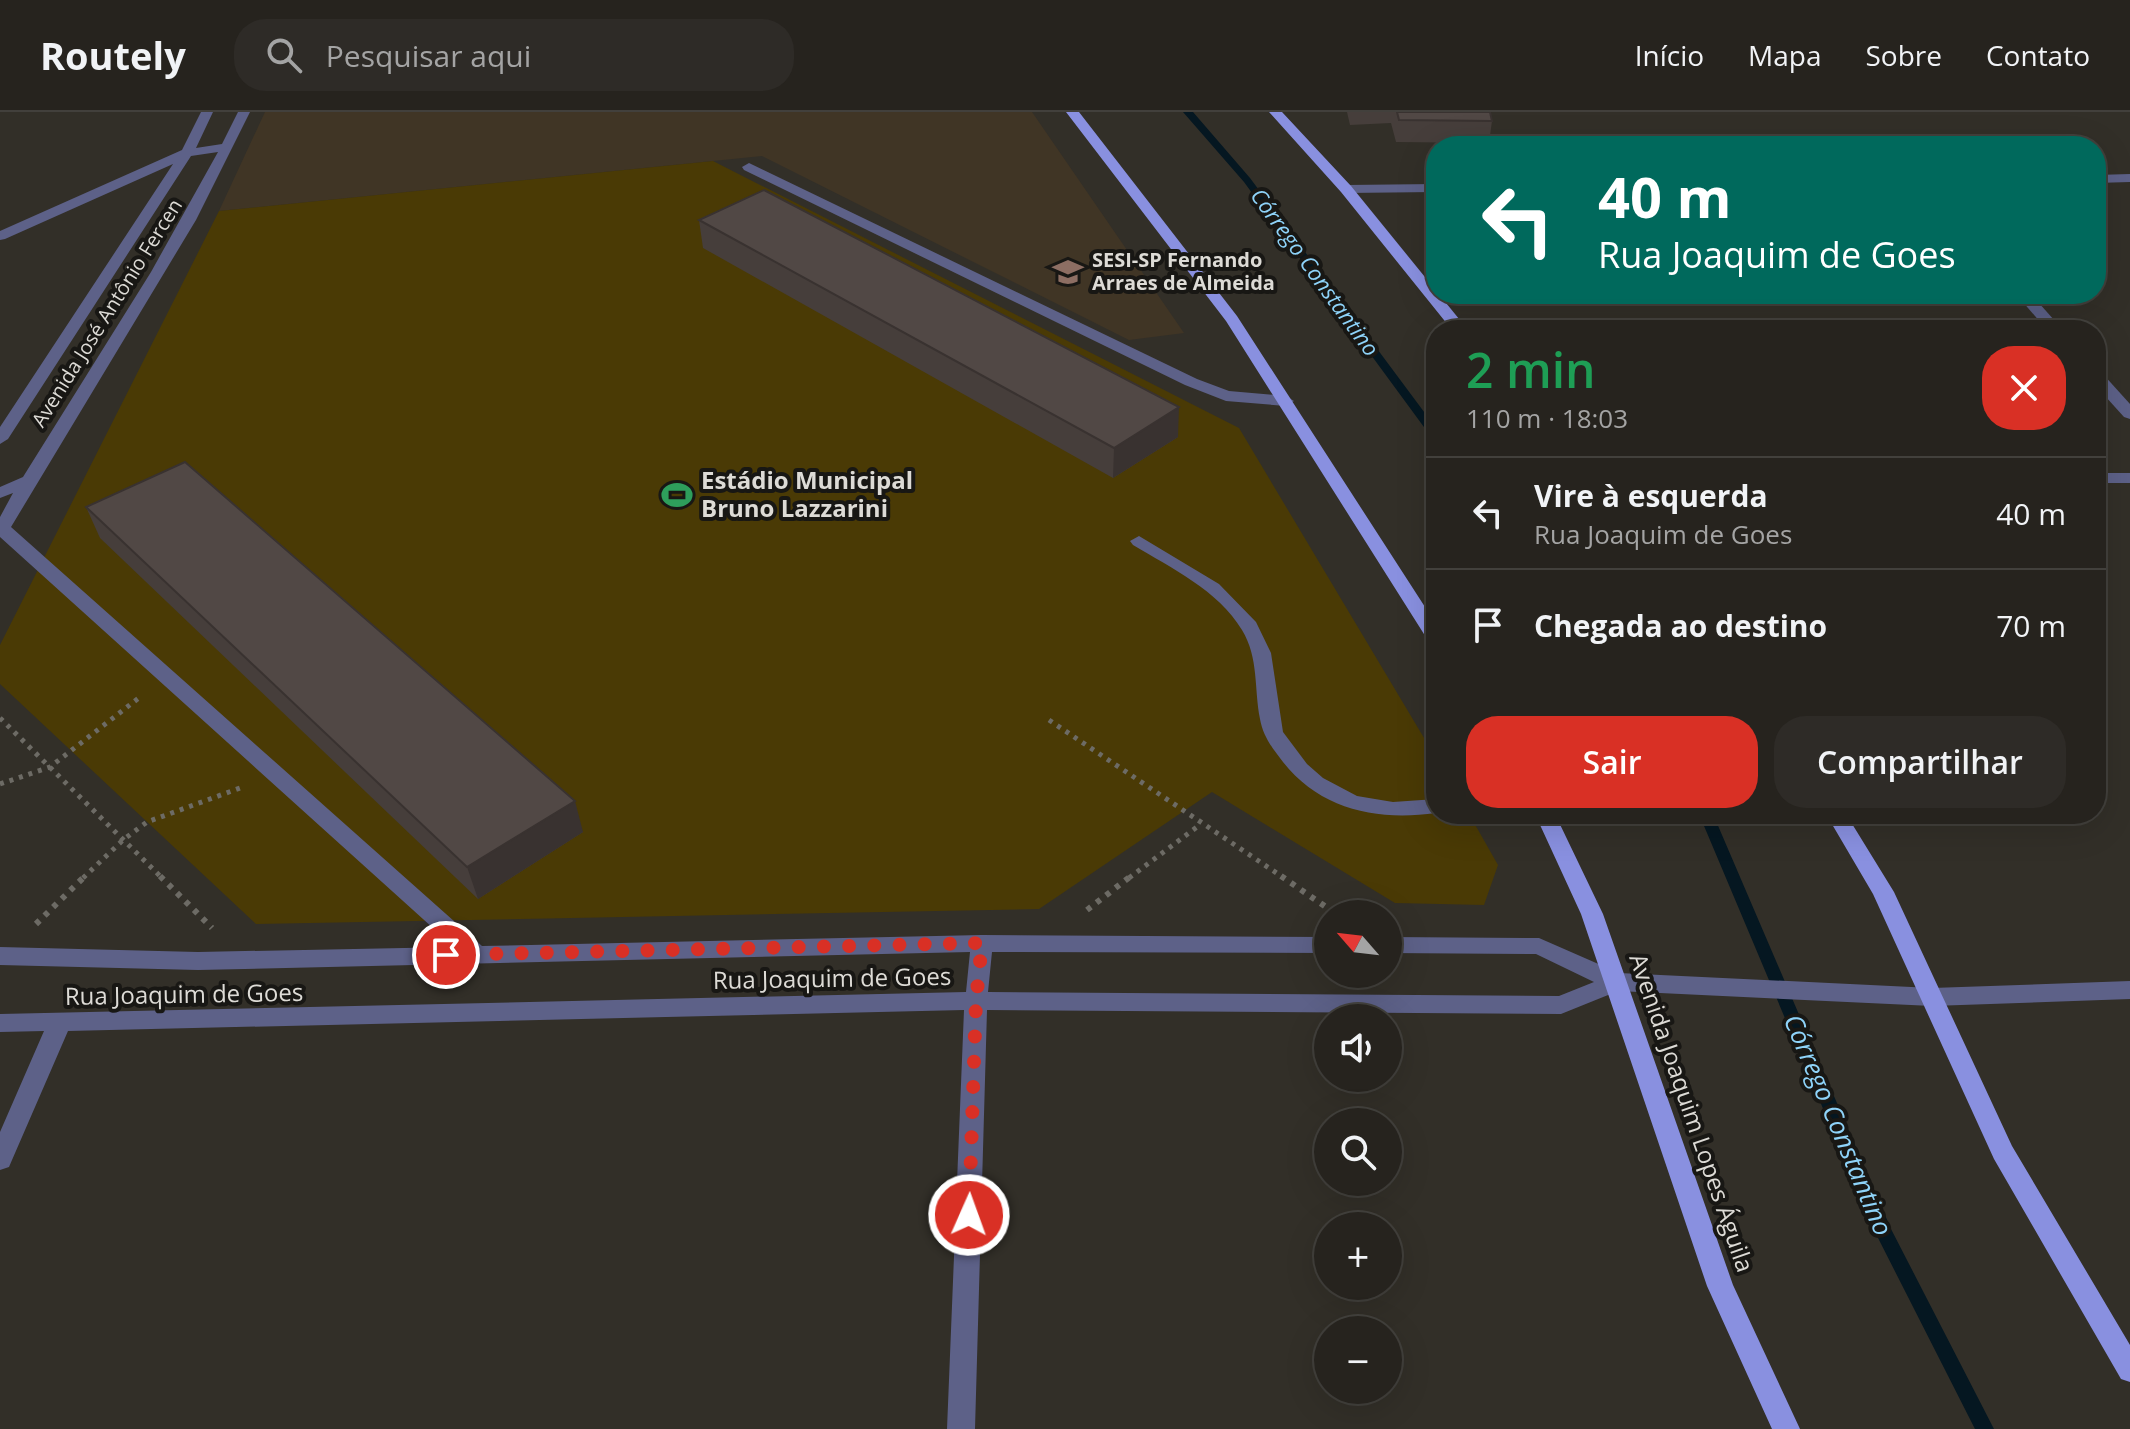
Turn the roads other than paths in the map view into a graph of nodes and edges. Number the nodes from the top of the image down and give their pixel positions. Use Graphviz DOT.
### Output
graph roads {
  1 [pos="207,112"];
  2 [pos="244,112"];
  3 [pos="1072,112"];
  4 [pos="1275,112"];
  5 [pos="228,147"];
  6 [pos="187,153"];
  7 [pos="749,167"];
  8 [pos="2130,178"];
  9 [pos="2106,179"];
  10 [pos="1426,188"];
  11 [pos="1346,189"];
  12 [pos="0,236"];
  13 [pos="1426,288"];
  14 [pos="1439,304"];
  15 [pos="2032,304"];
  16 [pos="1452,320"];
  17 [pos="2046,320"];
  18 [pos="2106,387"];
  19 [pos="1286,401"];
  20 [pos="2130,414"];
  21 [pos="0,439"];
  22 [pos="2106,478"];
  23 [pos="2130,478"];
  24 [pos="27,481"];
  25 [pos="0,493"];
  26 [pos="1,530"];
  27 [pos="1139,541"];
  28 [pos="1426,622"];
  29 [pos="1426,808"];
  30 [pos="1550,824"];
  31 [pos="1842,824"];
  32 [pos="982,943"];
  33 [pos="1314,945"];
  34 [pos="1402,945"];
  35 [pos="477,954"];
  36 [pos="0,956"];
  37 [pos="1616,982"];
  38 [pos="2130,990"];
  39 [pos="1932,997"];
  40 [pos="976,1001"];
  41 [pos="0,1023"];
  42 [pos="59,1024"];
  43 [pos="0,1160"];
  44 [pos="2130,1370"];
  45 [pos="961,1429"];
  46 [pos="1786,1429"];
  1 -- 6 [label="street, Avenida José Antônio Fercen"];
  2 -- 5 [label="street, Avenida José Antônio Fercen"];
  3 -- 19 [label="main road"];
  4 -- 11 [label="main road"];
  5 -- 6 [label="street"];
  5 -- 24 [label="street, Avenida José Antônio Fercen"];
  6 -- 12 [label="street"];
  6 -- 21 [label="street, Avenida José Antônio Fercen"];
  7 -- 19 [label="street"];
  8 -- 9 [label="street"];
  10 -- 11 [label="street"];
  11 -- 13 [label="main road"];
  14 -- 16 [label="main road"];
  15 -- 17 [label="street"];
  18 -- 20 [label="street"];
  19 -- 28 [label="main road"];
  22 -- 23 [label="street"];
  24 -- 25 [label="street"];
  24 -- 26 [label="street, Avenida José Antônio Fercen"];
  26 -- 35 [label="street"];
  27 -- 29 [label="street"];
  30 -- 37 [label="main road, Avenida Joaquim Lopes Águila"];
  31 -- 39 [label="main road"];
  32 -- 33 [label="street, Rua Joaquim de Goes"];
  32 -- 35 [label="street, Rua Joaquim de Goes"];
  32 -- 40 [label="street"];
  34 -- 37 [label="street"];
  35 -- 36 [label="street, Rua Joaquim de Goes"];
  37 -- 39 [label="street"];
  37 -- 40 [label="street, Rua Joaquim de Goes"];
  37 -- 46 [label="main road, Avenida Joaquim Lopes Águila"];
  38 -- 39 [label="street"];
  39 -- 44 [label="main road"];
  40 -- 42 [label="street, Rua Joaquim de Goes"];
  40 -- 45 [label="street"];
  41 -- 42 [label="street, Rua Joaquim de Goes"];
  42 -- 43 [label="street"];
}
